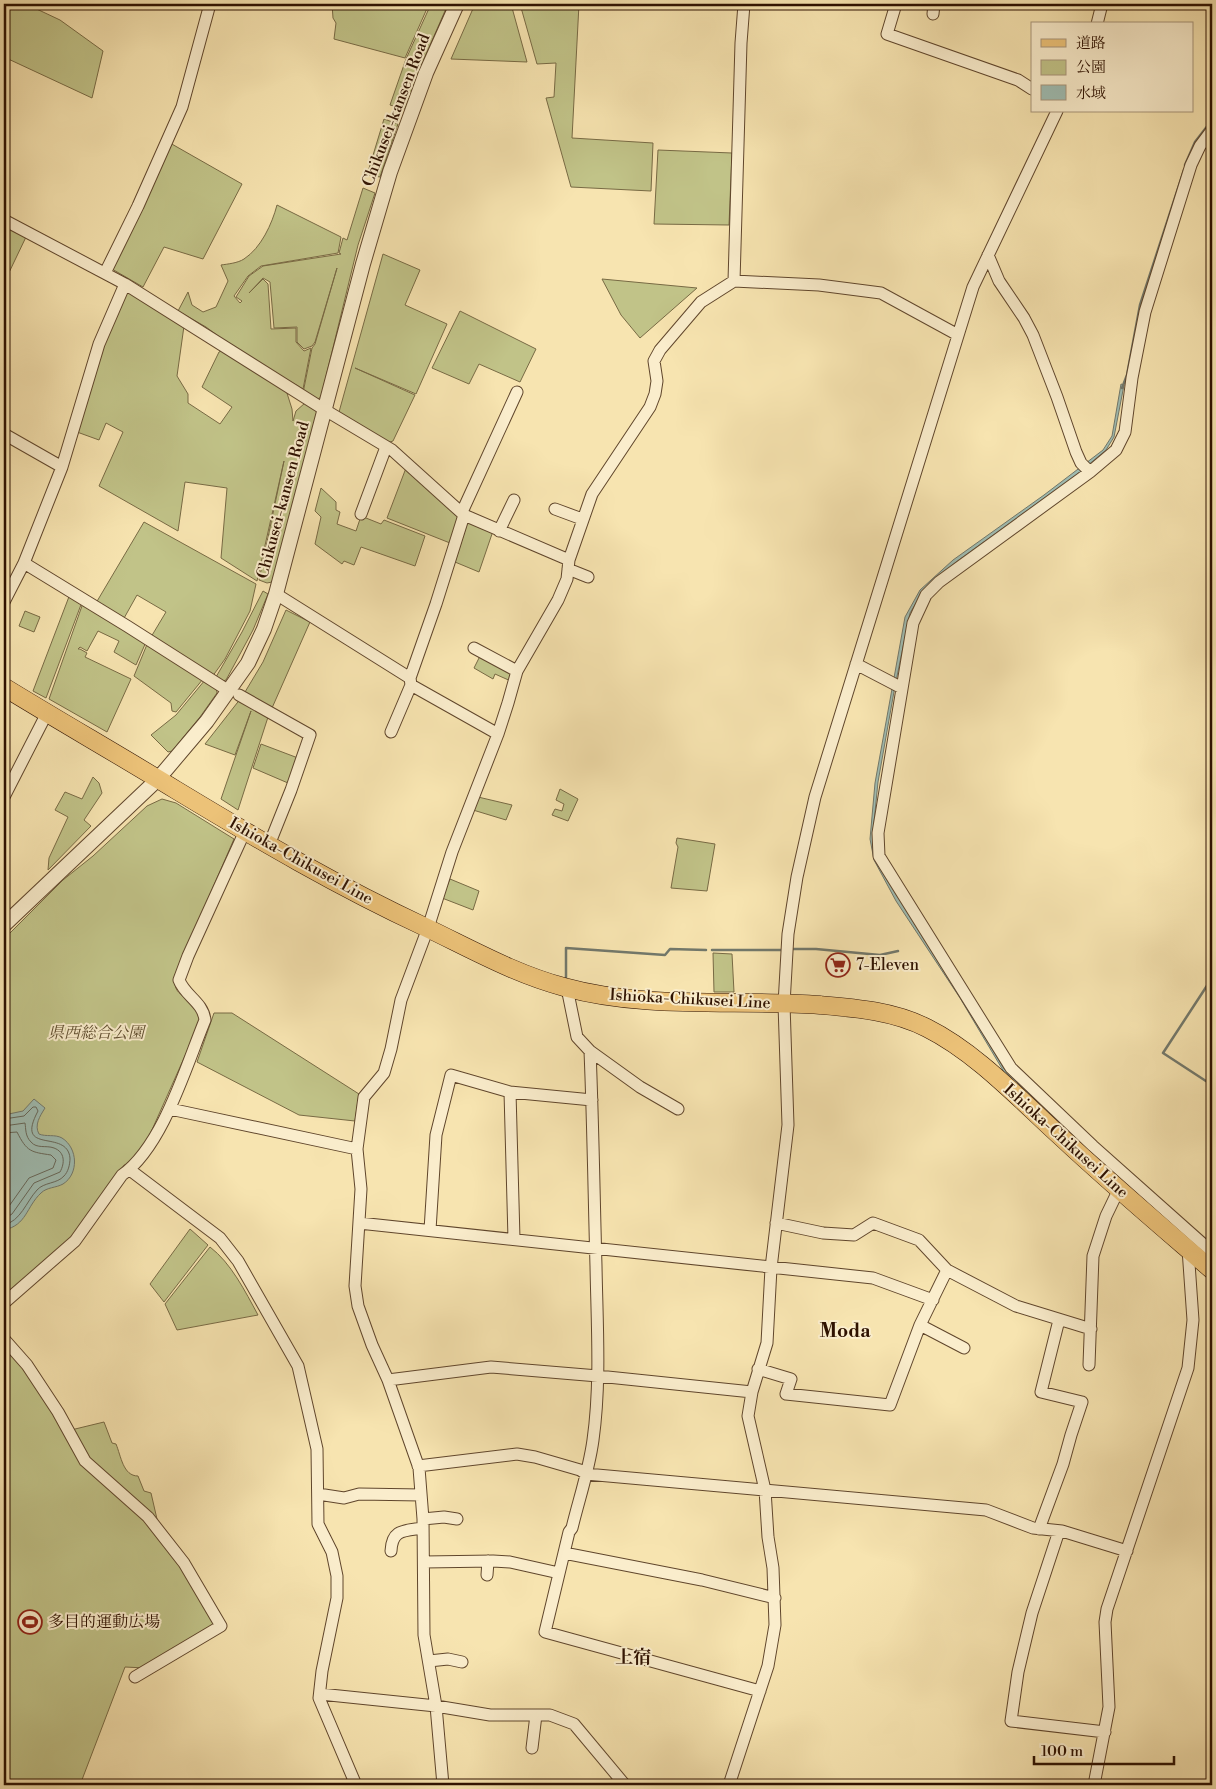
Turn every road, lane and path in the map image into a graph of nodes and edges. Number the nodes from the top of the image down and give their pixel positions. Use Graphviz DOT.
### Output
graph roads {
  1 [pos="210,4"];
  2 [pos="457,4"];
  3 [pos="744,4"];
  4 [pos="896,4"];
  5 [pos="1102,4"];
  6 [pos="1098,22"];
  7 [pos="1031,88"];
  8 [pos="1057,112"];
  9 [pos="1212,130"];
  10 [pos="4,220"];
  11 [pos="988,255"];
  12 [pos="105,273"];
  13 [pos="734,281"];
  14 [pos="125,284"];
  15 [pos="958,335"];
  16 [pos="517,392"];
  17 [pos="325,410"];
  18 [pos="4,434"];
  19 [pos="386,447"];
  20 [pos="62,468"];
  21 [pos="1090,472"];
  22 [pos="514,500"];
  23 [pos="555,509"];
  24 [pos="361,514"];
  25 [pos="463,514"];
  26 [pos="582,519"];
  27 [pos="499,530"];
  28 [pos="24,563"];
  29 [pos="568,565"];
  30 [pos="588,576"];
  31 [pos="276,594"];
  32 [pos="4,602"];
  33 [pos="474,648"];
  34 [pos="856,664"];
  35 [pos="517,671"];
  36 [pos="410,682"];
  37 [pos="4,687"];
  38 [pos="902,688"];
  39 [pos="234,693"];
  40 [pos="46,713"];
  41 [pos="391,732"];
  42 [pos="498,734"];
  43 [pos="158,779"];
  44 [pos="4,797"];
  45 [pos="246,831"];
  46 [pos="268,845"];
  47 [pos="4,925"];
  48 [pos="428,928"];
  49 [pos="568,988"];
  50 [pos="784,1004"];
  51 [pos="590,1051"];
  52 [pos="510,1092"];
  53 [pos="592,1100"];
  54 [pos="170,1109"];
  55 [pos="678,1109"];
  56 [pos="357,1149"];
  57 [pos="130,1170"];
  58 [pos="1119,1189"];
  59 [pos="359,1223"];
  60 [pos="776,1224"];
  61 [pos="430,1230"];
  62 [pos="1179,1232"];
  63 [pos="514,1239"];
  64 [pos="595,1248"];
  65 [pos="1188,1249"];
  66 [pos="1212,1252"];
  67 [pos="771,1268"];
  68 [pos="947,1270"];
  69 [pos="1212,1270"];
  70 [pos="933,1300"];
  71 [pos="4,1303"];
  72 [pos="1059,1320"];
  73 [pos="920,1325"];
  74 [pos="1091,1329"];
  75 [pos="4,1339"];
  76 [pos="964,1348"];
  77 [pos="1089,1365"];
  78 [pos="758,1369"];
  79 [pos="598,1376"];
  80 [pos="388,1380"];
  81 [pos="752,1392"];
  82 [pos="418,1466"];
  83 [pos="586,1474"];
  84 [pos="765,1490"];
  85 [pos="318,1494"];
  86 [pos="421,1495"];
  87 [pos="457,1519"];
  88 [pos="423,1523"];
  89 [pos="1039,1529"];
  90 [pos="1059,1531"];
  91 [pos="391,1551"];
  92 [pos="1127,1551"];
  93 [pos="564,1553"];
  94 [pos="488,1561"];
  95 [pos="424,1562"];
  96 [pos="559,1573"];
  97 [pos="487,1575"];
  98 [pos="775,1598"];
  99 [pos="429,1661"];
  100 [pos="462,1662"];
  101 [pos="135,1677"];
  102 [pos="760,1691"];
  103 [pos="320,1694"];
  104 [pos="436,1706"];
  105 [pos="536,1715"];
  106 [pos="1105,1732"];
  107 [pos="532,1748"];
  108 [pos="356,1785"];
  109 [pos="443,1785"];
  110 [pos="625,1785"];
  111 [pos="729,1785"];
  112 [pos="1094,1785"];
  1 -- 12 [label="street"];
  2 -- 17 [label="street, Chikusei-kansen Road"];
  3 -- 13 [label="street"];
  4 -- 7 [label="street"];
  5 -- 6 [label="street"];
  8 -- 11 [label="street"];
  9 -- 21 [label="street"];
  10 -- 12 [label="street"];
  11 -- 15 [label="street"];
  11 -- 21 [label="street"];
  12 -- 14 [label="street"];
  13 -- 15 [label="street"];
  13 -- 26 [label="street"];
  14 -- 17 [label="street"];
  14 -- 20 [label="street"];
  15 -- 34 [label="street"];
  16 -- 25 [label="street"];
  17 -- 19 [label="street"];
  17 -- 31 [label="street, Chikusei-kansen Road"];
  18 -- 20 [label="street"];
  19 -- 24 [label="street"];
  19 -- 25 [label="street"];
  20 -- 28 [label="street"];
  21 -- 38 [label="street"];
  22 -- 27 [label="street"];
  23 -- 26 [label="street"];
  25 -- 27 [label="street"];
  25 -- 36 [label="street"];
  26 -- 29 [label="street"];
  27 -- 29 [label="street"];
  28 -- 32 [label="street"];
  28 -- 39 [label="street"];
  29 -- 30 [label="street"];
  29 -- 35 [label="street"];
  31 -- 36 [label="street"];
  31 -- 39 [label="street, Chikusei-kansen Road"];
  33 -- 35 [label="street"];
  34 -- 38 [label="street"];
  34 -- 50 [label="street"];
  35 -- 42 [label="street"];
  36 -- 41 [label="street"];
  36 -- 42 [label="street"];
  37 -- 40 [label="main road, Ishioka-Chikusei Line"];
  38 -- 62 [label="street"];
  39 -- 43 [label="street, Chikusei-kansen Road"];
  39 -- 46 [label="street"];
  40 -- 43 [label="main road, Ishioka-Chikusei Line"];
  40 -- 44 [label="street"];
  42 -- 48 [label="street"];
  43 -- 45 [label="main road, Ishioka-Chikusei Line"];
  43 -- 47 [label="street, Chikusei-kansen Road"];
  45 -- 46 [label="main road, Ishioka-Chikusei Line"];
  45 -- 54 [label="street"];
  46 -- 48 [label="main road, Ishioka-Chikusei Line"];
  48 -- 49 [label="main road, Ishioka-Chikusei Line"];
  48 -- 56 [label="street"];
  49 -- 50 [label="main road, Ishioka-Chikusei Line"];
  49 -- 51 [label="street"];
  50 -- 58 [label="main road, Ishioka-Chikusei Line"];
  50 -- 60 [label="street"];
  51 -- 53 [label="street"];
  51 -- 55 [label="street"];
  52 -- 53 [label="street"];
  52 -- 61 [label="street"];
  52 -- 63 [label="street"];
  53 -- 64 [label="street"];
  54 -- 56 [label="street"];
  54 -- 57 [label="street"];
  56 -- 59 [label="street"];
  57 -- 71 [label="street"];
  57 -- 85 [label="street"];
  58 -- 62 [label="main road, Ishioka-Chikusei Line"];
  58 -- 74 [label="street"];
  59 -- 61 [label="street"];
  59 -- 80 [label="street"];
  60 -- 67 [label="street"];
  60 -- 68 [label="street"];
  61 -- 63 [label="street"];
  62 -- 65 [label="main road, Ishioka-Chikusei Line"];
  62 -- 66 [label="street"];
  63 -- 64 [label="street"];
  64 -- 67 [label="street"];
  64 -- 79 [label="street"];
  65 -- 69 [label="main road, Ishioka-Chikusei Line"];
  65 -- 92 [label="street"];
  67 -- 70 [label="street"];
  67 -- 78 [label="street"];
  68 -- 70 [label="street"];
  68 -- 72 [label="street"];
  70 -- 73 [label="street"];
  72 -- 74 [label="street"];
  72 -- 89 [label="street"];
  73 -- 76 [label="street"];
  73 -- 78 [label="street"];
  74 -- 77 [label="street"];
  75 -- 101 [label="street"];
  78 -- 81 [label="street"];
  79 -- 80 [label="street"];
  79 -- 81 [label="street"];
  79 -- 83 [label="street"];
  80 -- 82 [label="street"];
  81 -- 84 [label="street"];
  82 -- 83 [label="street"];
  82 -- 86 [label="street"];
  83 -- 84 [label="street"];
  83 -- 93 [label="street"];
  84 -- 89 [label="street"];
  84 -- 98 [label="street"];
  85 -- 86 [label="street"];
  85 -- 103 [label="street"];
  86 -- 88 [label="street"];
  87 -- 88 [label="street"];
  88 -- 91 [label="street"];
  88 -- 95 [label="street"];
  89 -- 90 [label="street"];
  90 -- 92 [label="street"];
  90 -- 106 [label="street"];
  92 -- 106 [label="street"];
  93 -- 96 [label="street"];
  93 -- 98 [label="street"];
  94 -- 95 [label="street"];
  94 -- 96 [label="street"];
  94 -- 97 [label="street"];
  95 -- 99 [label="street"];
  96 -- 102 [label="street"];
  98 -- 102 [label="street"];
  99 -- 100 [label="street"];
  99 -- 104 [label="street"];
  102 -- 111 [label="street"];
  103 -- 104 [label="street"];
  103 -- 108 [label="street"];
  104 -- 105 [label="street"];
  104 -- 109 [label="street"];
  105 -- 107 [label="street"];
  105 -- 110 [label="street"];
  106 -- 112 [label="street"];
}
